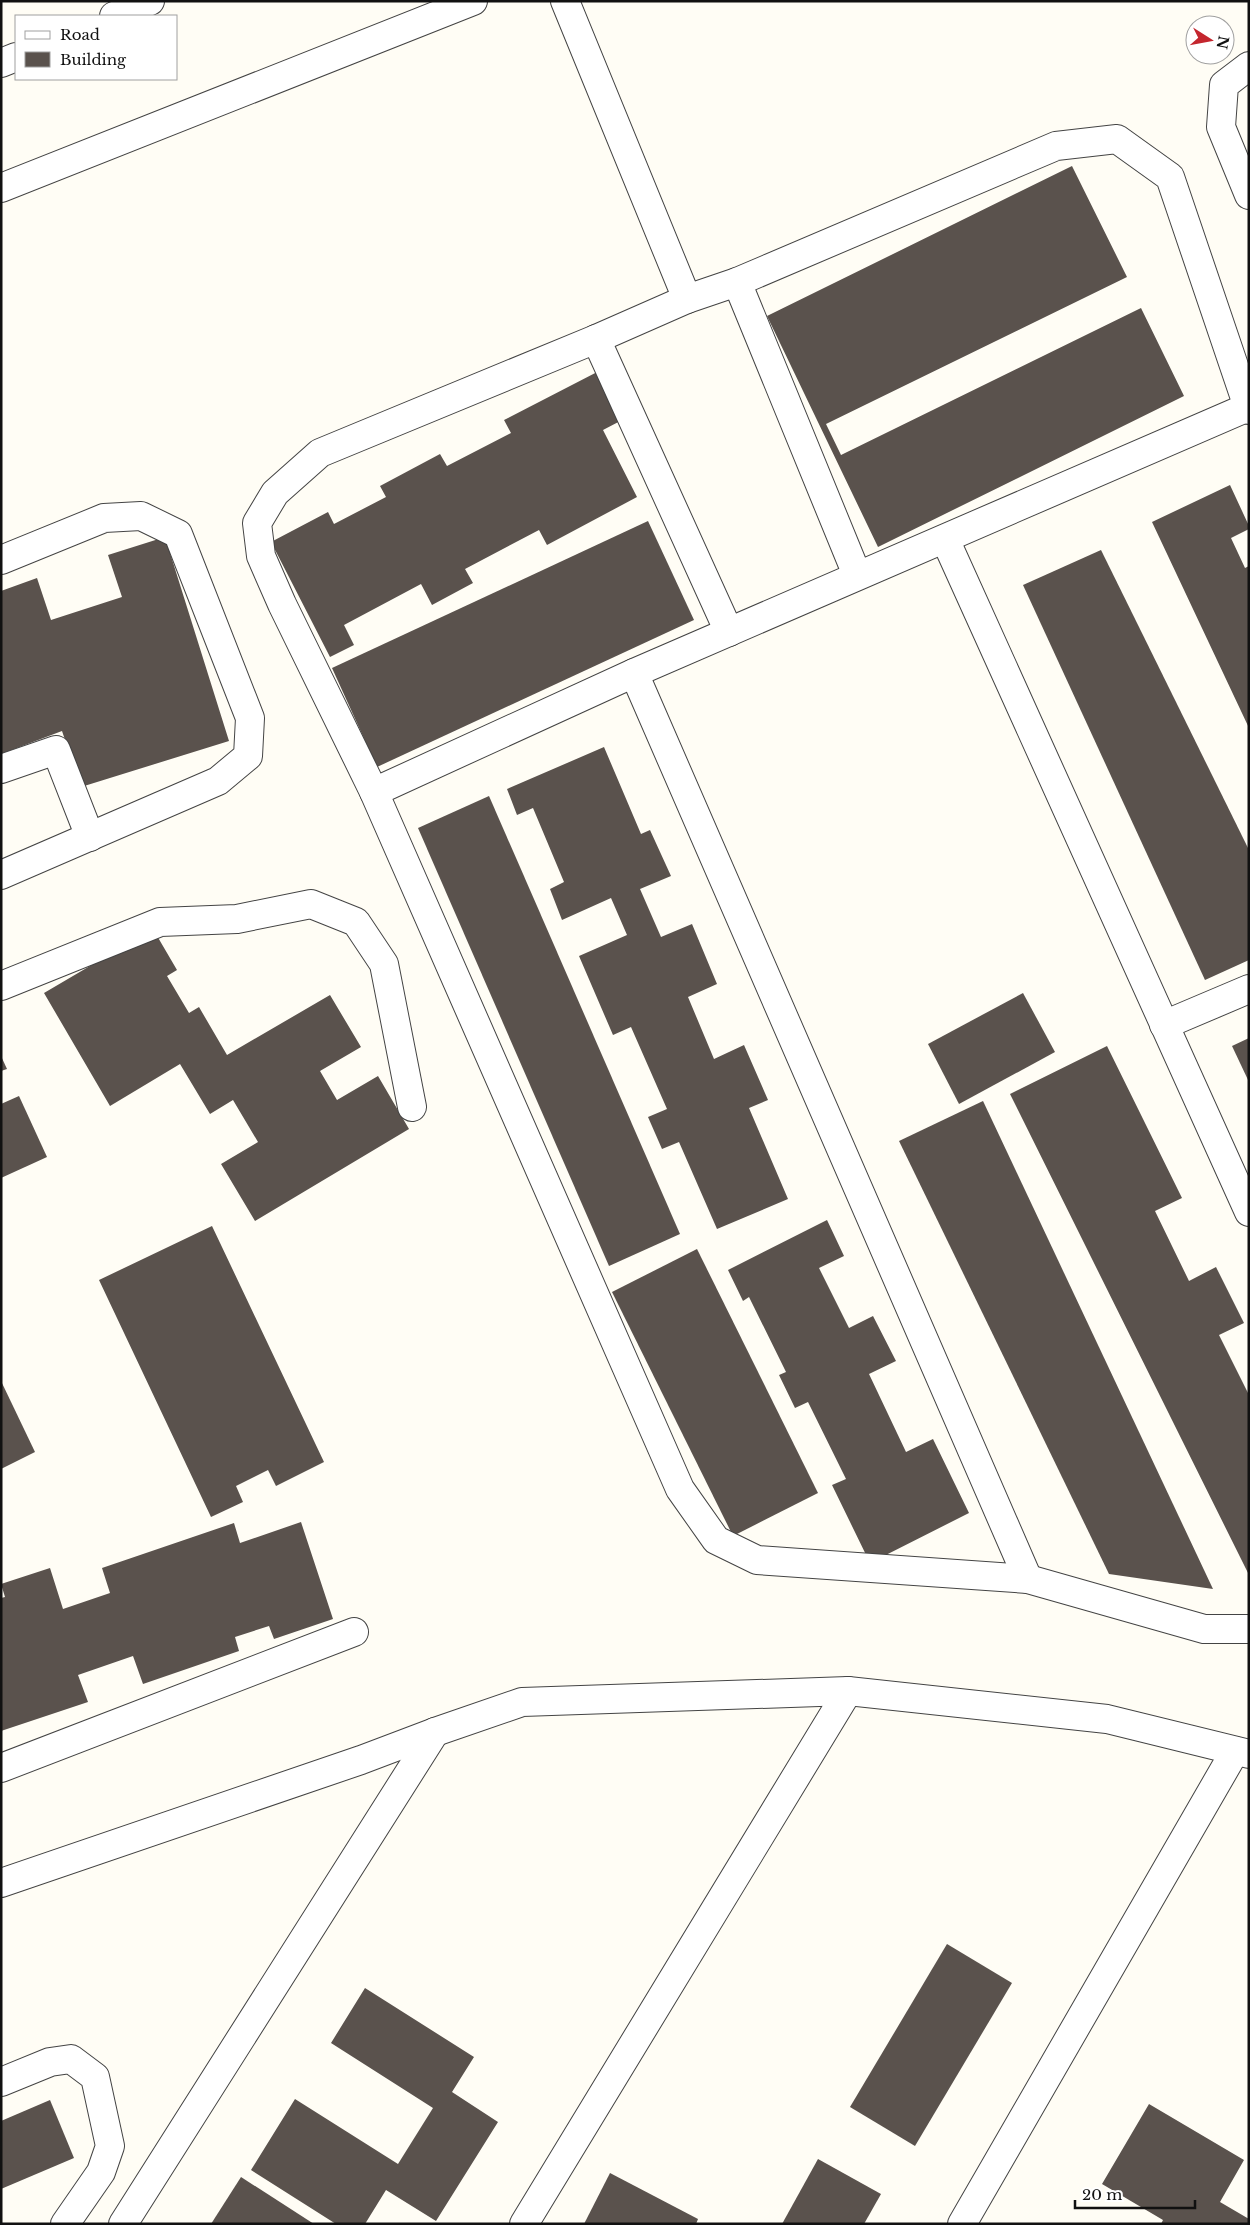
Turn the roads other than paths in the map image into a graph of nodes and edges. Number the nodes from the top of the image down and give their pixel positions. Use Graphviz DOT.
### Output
graph roads {
  1 [pos="150,1"];
  2 [pos="474,1"];
  3 [pos="566,1"];
  4 [pos="116,15"];
  5 [pos="15,57"];
  6 [pos="1,63"];
  7 [pos="1249,66"];
  8 [pos="1,188"];
  9 [pos="1249,195"];
  10 [pos="737,282"];
  11 [pos="687,299"];
  12 [pos="596,340"];
  13 [pos="1248,409"];
  14 [pos="945,538"];
  15 [pos="1,560"];
  16 [pos="857,575"];
  17 [pos="729,632"];
  18 [pos="634,673"];
  19 [pos="1,770"];
  20 [pos="374,792"];
  21 [pos="90,836"];
  22 [pos="1,875"];
  23 [pos="1,986"];
  24 [pos="1249,989"];
  25 [pos="1164,1025"];
  26 [pos="412,1107"];
  27 [pos="1249,1212"];
  28 [pos="1028,1579"];
  29 [pos="1249,1629"];
  30 [pos="354,1632"];
  31 [pos="848,1691"];
  32 [pos="434,1732"];
  33 [pos="1242,1753"];
  34 [pos="1,1768"];
  35 [pos="1,1883"];
  36 [pos="1,2082"];
  37 [pos="65,2224"];
  38 [pos="123,2224"];
  39 [pos="524,2224"];
  40 [pos="962,2224"];
  1 -- 4 [label="street"];
  2 -- 8 [label="street"];
  3 -- 11 [label="street"];
  5 -- 6 [label="street"];
  7 -- 9 [label="street"];
  10 -- 11 [label="street"];
  10 -- 13 [label="street"];
  10 -- 16 [label="street"];
  11 -- 12 [label="street"];
  12 -- 17 [label="street"];
  12 -- 20 [label="street"];
  13 -- 14 [label="street"];
  14 -- 16 [label="street"];
  14 -- 25 [label="street"];
  15 -- 21 [label="street"];
  16 -- 17 [label="street"];
  17 -- 18 [label="street"];
  18 -- 20 [label="street"];
  18 -- 28 [label="street"];
  19 -- 21 [label="street"];
  20 -- 28 [label="street"];
  21 -- 22 [label="street"];
  23 -- 26 [label="street"];
  24 -- 25 [label="street"];
  25 -- 27 [label="street"];
  28 -- 29 [label="street"];
  30 -- 34 [label="street"];
  31 -- 32 [label="street"];
  31 -- 33 [label="street"];
  31 -- 39 [label="street"];
  32 -- 35 [label="street"];
  32 -- 38 [label="street"];
  33 -- 40 [label="street"];
  36 -- 37 [label="street"];
}
